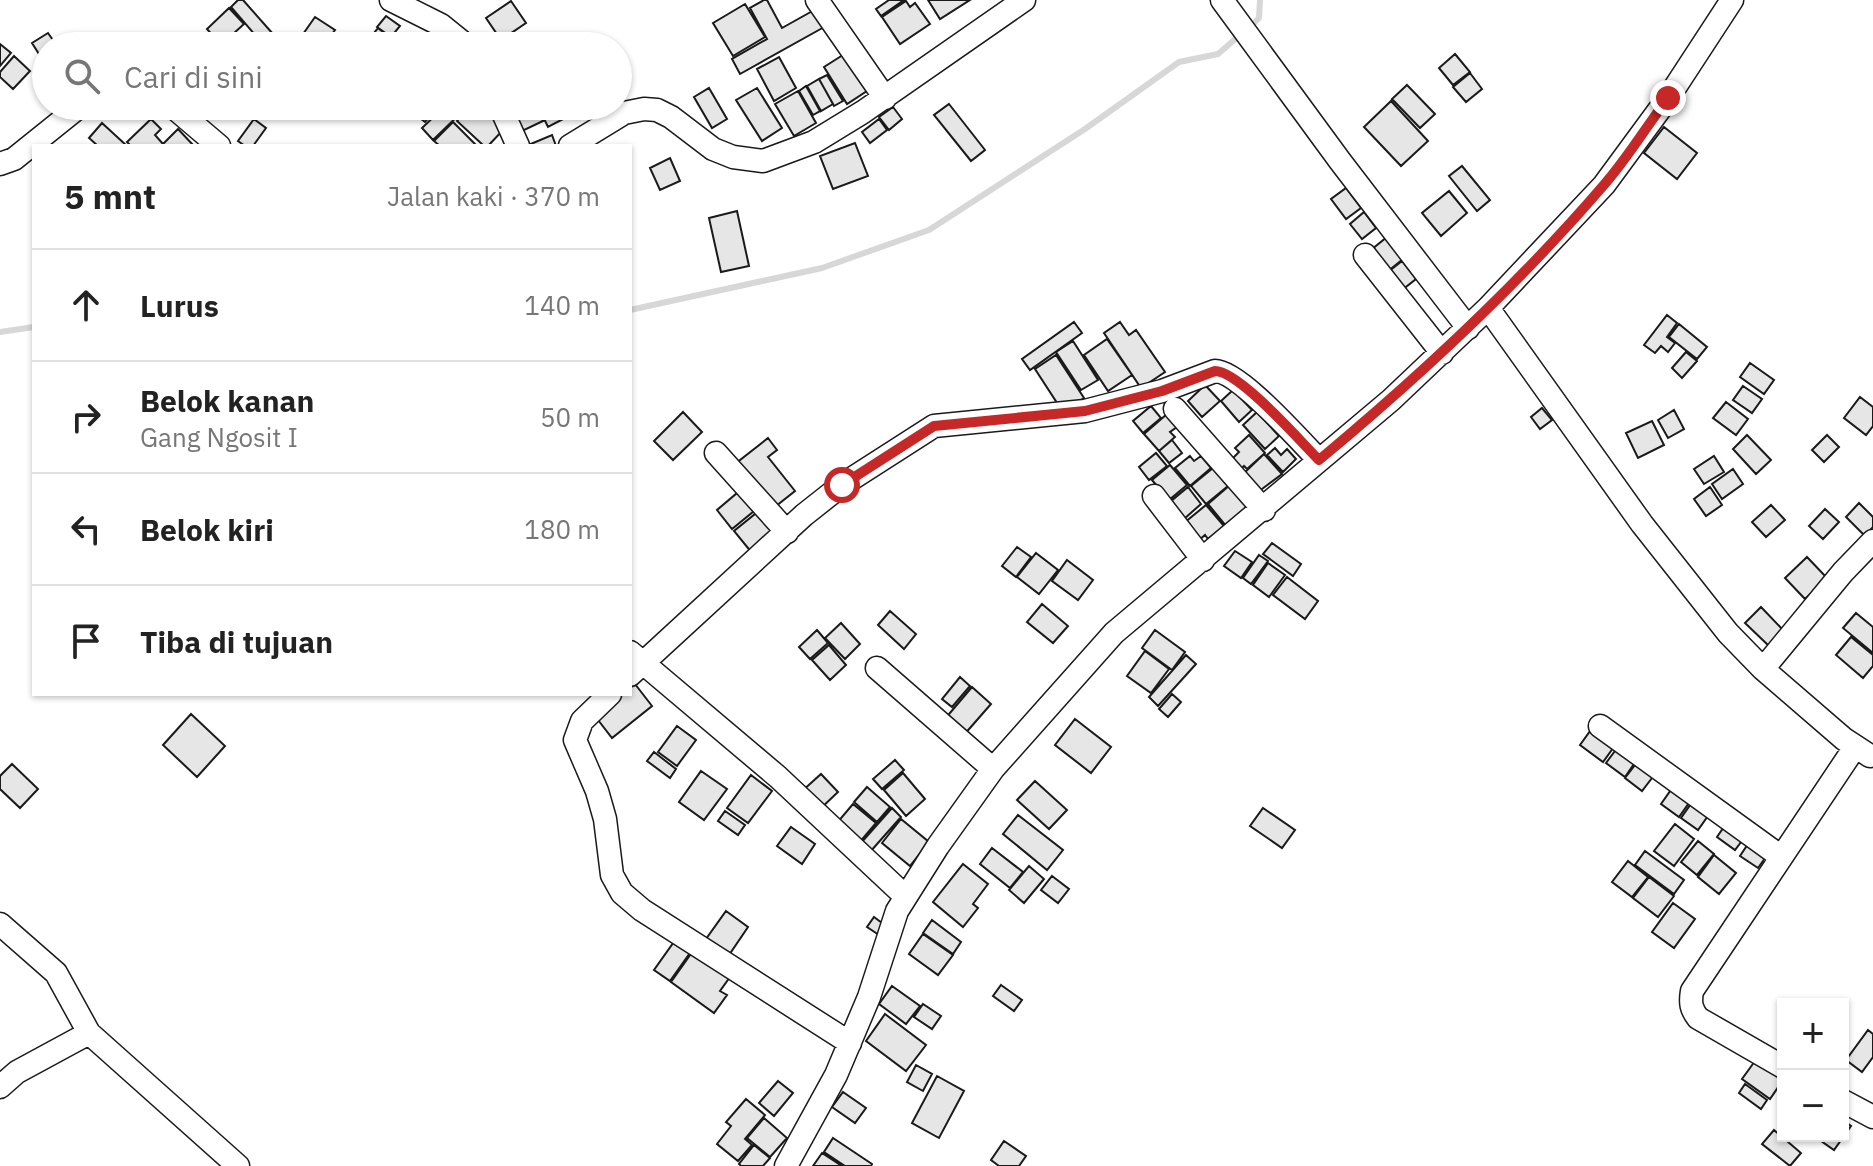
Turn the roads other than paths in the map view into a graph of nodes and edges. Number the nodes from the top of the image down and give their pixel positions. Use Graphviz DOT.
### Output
graph roads {
  1 [pos="391,0"];
  2 [pos="817,0"];
  3 [pos="1024,0"];
  4 [pos="1732,0"];
  5 [pos="1225,4"];
  6 [pos="450,32"];
  7 [pos="885,98"];
  8 [pos="632,111"];
  9 [pos="63,120"];
  10 [pos="188,120"];
  11 [pos="506,120"];
  12 [pos="613,120"];
  13 [pos="33,144"];
  14 [pos="217,144"];
  15 [pos="517,144"];
  16 [pos="573,144"];
  17 [pos="32,145"];
  18 [pos="0,164"];
  19 [pos="1365,255"];
  20 [pos="1488,308"];
  21 [pos="1468,328"];
  22 [pos="1442,353"];
  23 [pos="1175,409"];
  24 [pos="716,453"];
  25 [pos="1319,460"];
  26 [pos="1154,496"];
  27 [pos="1264,510"];
  28 [pos="787,532"];
  29 [pos="1873,541"];
  30 [pos="1203,560"];
  31 [pos="634,663"];
  32 [pos="877,668"];
  33 [pos="1763,669"];
  34 [pos="608,696"];
  35 [pos="1600,726"];
  36 [pos="993,769"];
  37 [pos="1780,856"];
  38 [pos="905,896"];
  39 [pos="0,924"];
  40 [pos="89,1033"];
  41 [pos="850,1043"];
  42 [pos="1777,1064"];
  43 [pos="0,1087"];
  44 [pos="1849,1104"];
  45 [pos="1873,1117"];
  46 [pos="238,1166"];
  47 [pos="786,1166"];
  1 -- 6 [label="street"];
  2 -- 7 [label="street"];
  3 -- 7 [label="street"];
  4 -- 20 [label="street"];
  5 -- 21 [label="street"];
  7 -- 8 [label="street"];
  9 -- 13 [label="street"];
  10 -- 14 [label="street"];
  11 -- 15 [label="street"];
  12 -- 16 [label="street"];
  17 -- 18 [label="street"];
  19 -- 22 [label="street"];
  20 -- 21 [label="street"];
  20 -- 33 [label="street"];
  21 -- 22 [label="street"];
  22 -- 25 [label="street"];
  23 -- 27 [label="street"];
  24 -- 28 [label="street"];
  25 -- 27 [label="street"];
  25 -- 28 [label="street"];
  26 -- 30 [label="street"];
  27 -- 30 [label="street"];
  28 -- 31 [label="street"];
  29 -- 33 [label="street"];
  30 -- 36 [label="street"];
  31 -- 38 [label="street"];
  32 -- 36 [label="street"];
  33 -- 37 [label="street"];
  34 -- 41 [label="street"];
  35 -- 37 [label="street"];
  36 -- 38 [label="street"];
  37 -- 42 [label="street"];
  38 -- 41 [label="street"];
  39 -- 40 [label="street"];
  40 -- 43 [label="street"];
  40 -- 46 [label="street"];
  41 -- 47 [label="street"];
  44 -- 45 [label="street"];
}
